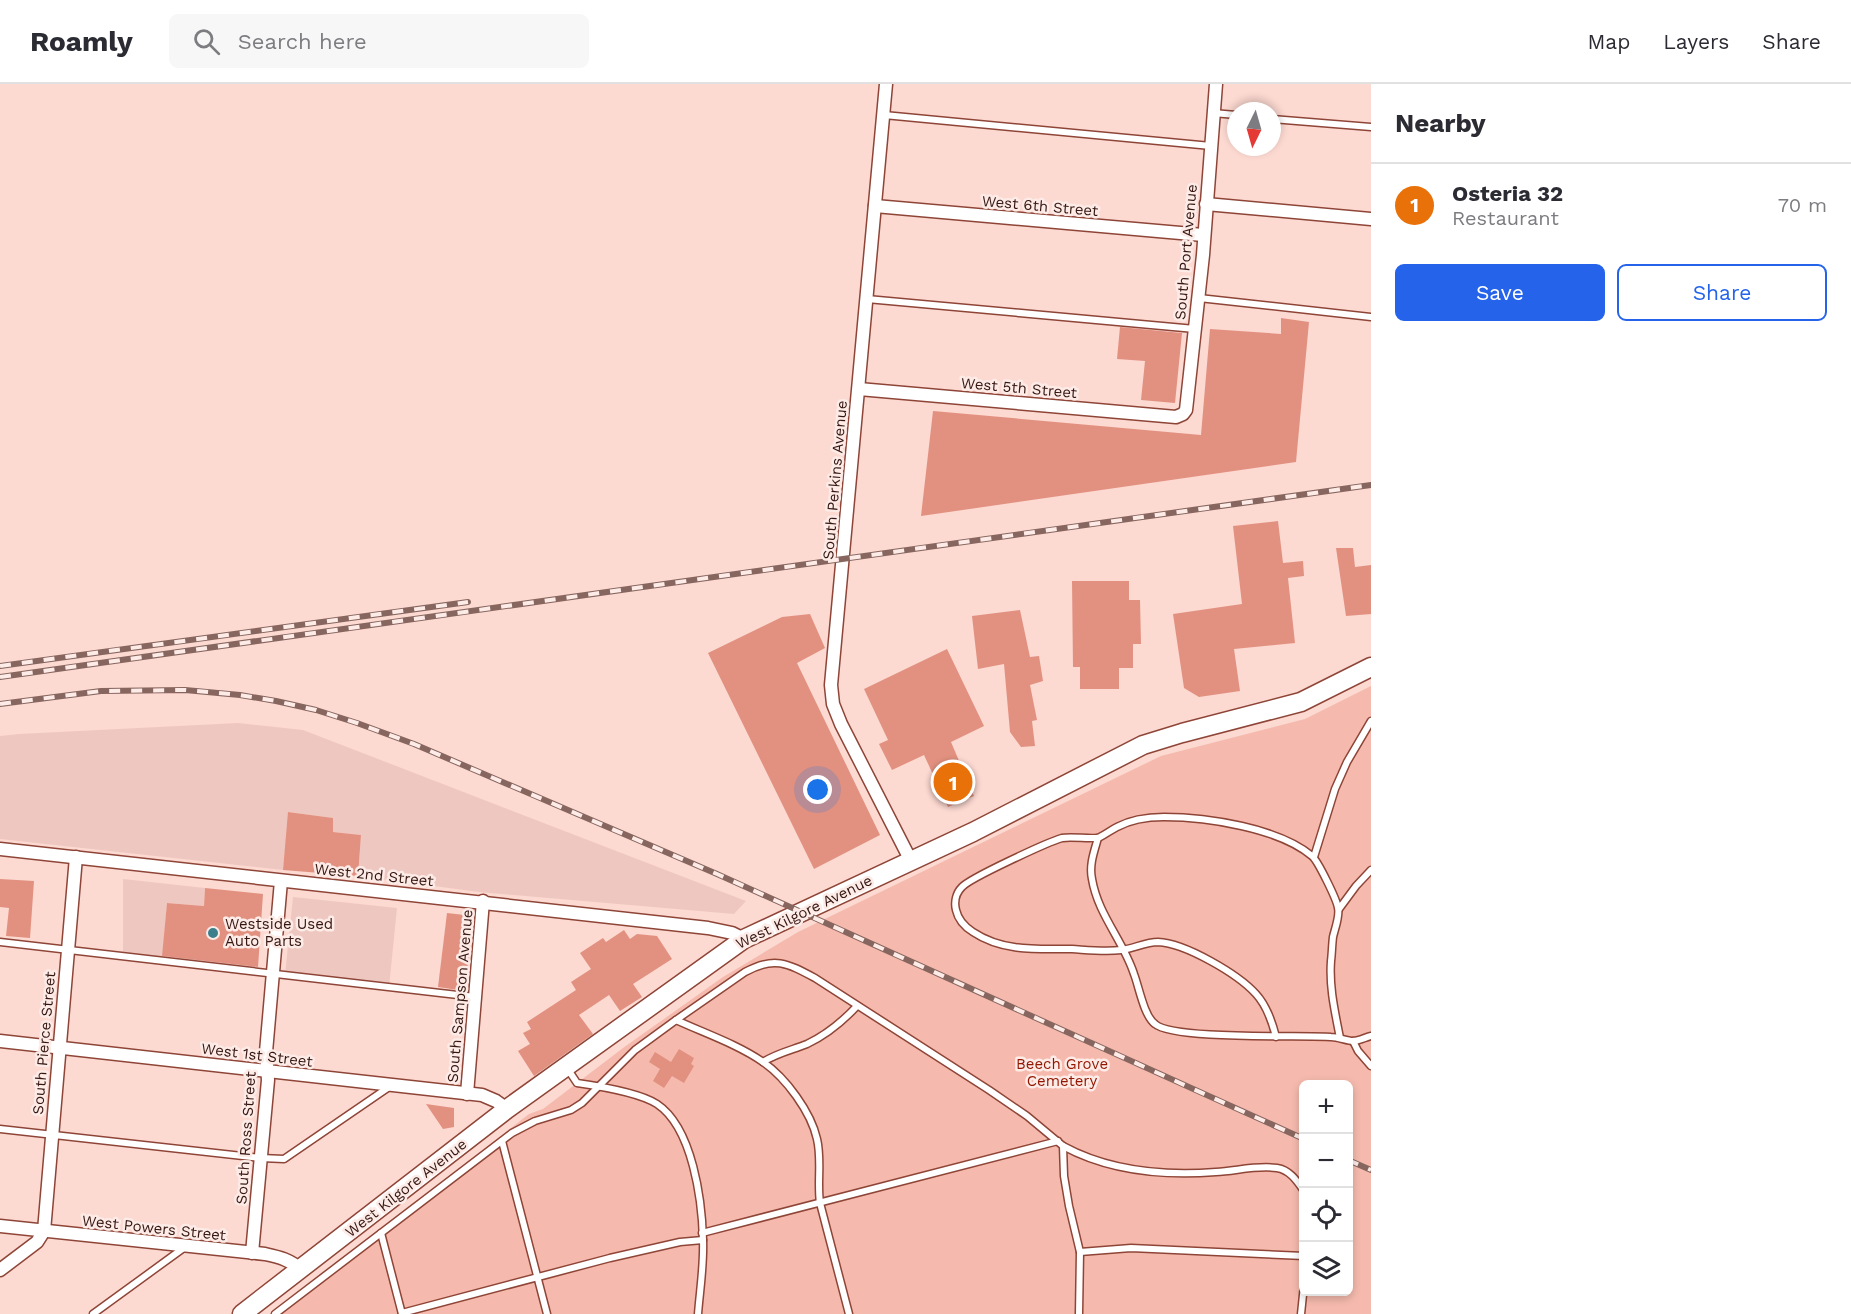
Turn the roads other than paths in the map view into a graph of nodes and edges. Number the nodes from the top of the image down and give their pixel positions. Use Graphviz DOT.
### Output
graph roads {
  1 [pos="886,84"];
  2 [pos="1216,84"];
  3 [pos="1213,113"];
  4 [pos="1227,114"];
  5 [pos="884,116"];
  6 [pos="1281,119"];
  7 [pos="1371,127"];
  8 [pos="1211,146"];
  9 [pos="1206,204"];
  10 [pos="875,206"];
  11 [pos="1371,219"];
  12 [pos="1203,235"];
  13 [pos="1198,297"];
  14 [pos="867,299"];
  15 [pos="1371,317"];
  16 [pos="1195,328"];
  17 [pos="859,389"];
  18 [pos="1176,417"];
  19 [pos="1371,667"];
  20 [pos="1371,721"];
  21 [pos="1098,838"];
  22 [pos="0,849"];
  23 [pos="76,857"];
  24 [pos="1314,857"];
  25 [pos="911,861"];
  26 [pos="1371,870"];
  27 [pos="281,881"];
  28 [pos="483,901"];
  29 [pos="1339,909"];
  30 [pos="744,939"];
  31 [pos="0,942"];
  32 [pos="68,950"];
  33 [pos="1123,950"];
  34 [pos="273,974"];
  35 [pos="475,997"];
  36 [pos="858,1006"];
  37 [pos="676,1020"];
  38 [pos="1371,1036"];
  39 [pos="1276,1037"];
  40 [pos="1340,1038"];
  41 [pos="0,1041"];
  42 [pos="1353,1041"];
  43 [pos="59,1047"];
  44 [pos="763,1062"];
  45 [pos="1371,1066"];
  46 [pos="567,1067"];
  47 [pos="267,1071"];
  48 [pos="392,1085"];
  49 [pos="597,1086"];
  50 [pos="467,1094"];
  51 [pos="507,1109"];
  52 [pos="0,1129"];
  53 [pos="51,1134"];
  54 [pos="502,1141"];
  55 [pos="1060,1144"];
  56 [pos="261,1158"];
  57 [pos="1302,1188"];
  58 [pos="820,1203"];
  59 [pos="0,1226"];
  60 [pos="44,1231"];
  61 [pos="381,1233"];
  62 [pos="703,1236"];
  63 [pos="185,1247"];
  64 [pos="1080,1252"];
  65 [pos="252,1253"];
  66 [pos="1299,1256"];
  67 [pos="0,1270"];
  68 [pos="301,1270"];
  69 [pos="538,1277"];
  70 [pos="1303,1296"];
  71 [pos="402,1313"];
  72 [pos="93,1314"];
  73 [pos="242,1314"];
  74 [pos="275,1314"];
  75 [pos="547,1314"];
  76 [pos="698,1314"];
  77 [pos="849,1314"];
  78 [pos="1078,1314"];
  79 [pos="1301,1314"];
  1 -- 5 [label="street, South Perkins Avenue"];
  2 -- 3 [label="street, South Port Avenue"];
  3 -- 4 [label="lane"];
  3 -- 8 [label="street, South Port Avenue"];
  5 -- 8 [label="lane"];
  5 -- 10 [label="street, South Perkins Avenue"];
  6 -- 7 [label="lane"];
  8 -- 9 [label="street, South Port Avenue"];
  9 -- 11 [label="street"];
  9 -- 12 [label="street, South Port Avenue"];
  10 -- 12 [label="street, West 6th Street"];
  10 -- 14 [label="street, South Perkins Avenue"];
  12 -- 13 [label="street, South Port Avenue"];
  13 -- 15 [label="lane"];
  13 -- 16 [label="street, South Port Avenue"];
  14 -- 16 [label="lane"];
  14 -- 17 [label="street, South Perkins Avenue"];
  16 -- 18 [label="street, South Port Avenue"];
  17 -- 18 [label="street, West 5th Street"];
  17 -- 25 [label="street, South Perkins Avenue"];
  19 -- 25 [label="main road, West Kilgore Avenue"];
  20 -- 24 [label="lane"];
  21 -- 24 [label="lane"];
  21 -- 33 [label="lane"];
  21 -- 33 [label="lane"];
  22 -- 23 [label="street, West 2nd Street"];
  23 -- 27 [label="street, West 2nd Street"];
  23 -- 32 [label="street, South Pierce Street"];
  24 -- 29 [label="lane"];
  25 -- 30 [label="main road, West Kilgore Avenue"];
  26 -- 29 [label="lane"];
  27 -- 28 [label="street, West 2nd Street"];
  27 -- 34 [label="street, South Ross Street"];
  28 -- 30 [label="street, West 2nd Street"];
  28 -- 35 [label="street, South Sampson Avenue"];
  29 -- 40 [label="lane"];
  30 -- 46 [label="main road, West Kilgore Avenue"];
  31 -- 32 [label="lane"];
  32 -- 34 [label="lane"];
  32 -- 43 [label="street, South Pierce Street"];
  33 -- 39 [label="lane"];
  33 -- 39 [label="lane"];
  34 -- 35 [label="lane"];
  34 -- 47 [label="street, South Ross Street"];
  35 -- 50 [label="street, South Sampson Avenue"];
  36 -- 37 [label="lane"];
  36 -- 44 [label="lane"];
  36 -- 55 [label="lane"];
  37 -- 44 [label="lane"];
  37 -- 49 [label="lane"];
  38 -- 42 [label="lane"];
  39 -- 40 [label="lane"];
  40 -- 42 [label="lane"];
  41 -- 43 [label="street, West 1st Street"];
  42 -- 45 [label="lane"];
  43 -- 47 [label="street, West 1st Street"];
  43 -- 53 [label="street, South Pierce Street"];
  44 -- 58 [label="lane"];
  46 -- 49 [label="lane"];
  46 -- 51 [label="main road, West Kilgore Avenue"];
  47 -- 48 [label="street, West 1st Street"];
  47 -- 56 [label="street, South Ross Street"];
  48 -- 50 [label="street, West 1st Street"];
  48 -- 56 [label="lane"];
  49 -- 54 [label="lane"];
  49 -- 62 [label="lane"];
  50 -- 51 [label="street, West 1st Street"];
  51 -- 68 [label="main road, West Kilgore Avenue"];
  52 -- 53 [label="lane"];
  53 -- 56 [label="lane"];
  53 -- 60 [label="street, South Pierce Street"];
  54 -- 61 [label="lane"];
  54 -- 69 [label="lane"];
  55 -- 57 [label="lane"];
  55 -- 58 [label="lane"];
  55 -- 64 [label="lane"];
  56 -- 65 [label="street, South Ross Street"];
  58 -- 62 [label="lane"];
  58 -- 77 [label="lane"];
  59 -- 60 [label="street, West Powers Street"];
  60 -- 63 [label="street, West Powers Street"];
  60 -- 67 [label="street"];
  61 -- 71 [label="lane"];
  61 -- 74 [label="lane"];
  62 -- 69 [label="lane"];
  62 -- 76 [label="lane"];
  63 -- 65 [label="street, West Powers Street"];
  63 -- 72 [label="lane"];
  64 -- 66 [label="lane"];
  64 -- 78 [label="lane"];
  65 -- 68 [label="street, West Powers Street"];
  68 -- 73 [label="main road, West Kilgore Avenue"];
  69 -- 71 [label="lane"];
  69 -- 75 [label="lane"];
  70 -- 79 [label="lane"];
}
